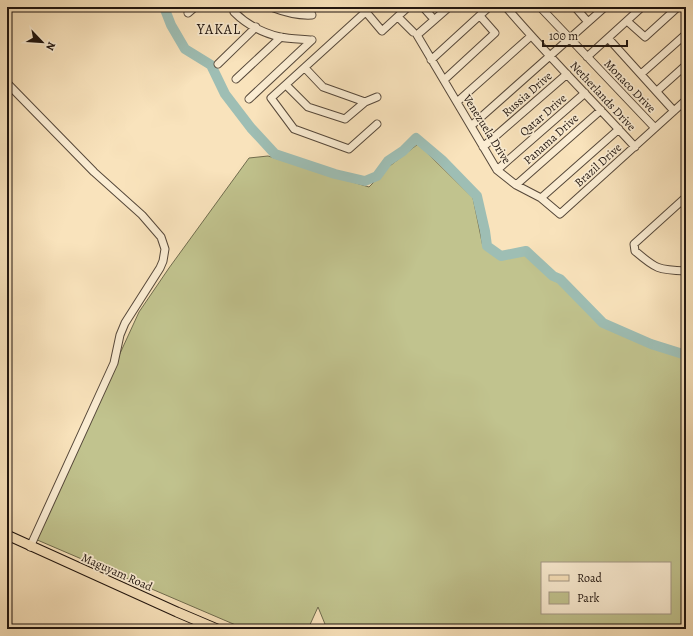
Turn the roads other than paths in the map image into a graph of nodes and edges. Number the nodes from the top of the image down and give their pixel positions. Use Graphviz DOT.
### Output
graph roads {
  1 [pos="195,7"];
  2 [pos="237,7"];
  3 [pos="271,7"];
  4 [pos="371,7"];
  5 [pos="408,7"];
  6 [pos="423,7"];
  7 [pos="448,7"];
  8 [pos="489,7"];
  9 [pos="506,7"];
  10 [pos="540,7"];
  11 [pos="575,7"];
  12 [pos="605,7"];
  13 [pos="642,7"];
  14 [pos="678,7"];
  15 [pos="366,12"];
  16 [pos="188,13"];
  17 [pos="312,15"];
  18 [pos="398,16"];
  19 [pos="431,16"];
  20 [pos="480,16"];
  21 [pos="626,21"];
  22 [pos="588,22"];
  23 [pos="256,27"];
  24 [pos="415,34"];
  25 [pos="686,34"];
  26 [pos="531,36"];
  27 [pos="280,37"];
  28 [pos="608,38"];
  29 [pos="569,40"];
  30 [pos="551,56"];
  31 [pos="587,57"];
  32 [pos="431,60"];
  33 [pos="218,64"];
  34 [pos="686,65"];
  35 [pos="305,68"];
  36 [pos="567,74"];
  37 [pos="641,74"];
  38 [pos="236,79"];
  39 [pos="444,80"];
  40 [pos="7,83"];
  41 [pos="286,85"];
  42 [pos="657,91"];
  43 [pos="585,93"];
  44 [pos="377,97"];
  45 [pos="250,99"];
  46 [pos="686,100"];
  47 [pos="365,102"];
  48 [pos="457,102"];
  49 [pos="601,110"];
  50 [pos="674,111"];
  51 [pos="377,124"];
  52 [pos="471,126"];
  53 [pos="655,128"];
  54 [pos="618,130"];
  55 [pos="483,147"];
  56 [pos="635,147"];
  57 [pos="497,170"];
  58 [pos="516,186"];
  59 [pos="541,198"];
  60 [pos="686,198"];
  61 [pos="560,214"];
  62 [pos="686,272"];
  63 [pos="7,535"];
  64 [pos="30,547"];
  65 [pos="217,629"];
  1 -- 16 [label="street"];
  2 -- 23 [label="street"];
  3 -- 17 [label="street"];
  4 -- 15 [label="street"];
  5 -- 18 [label="street"];
  6 -- 19 [label="street"];
  7 -- 24 [label="street"];
  8 -- 20 [label="street"];
  9 -- 26 [label="street, Netherlands Drive"];
  10 -- 29 [label="street, Monaco Drive"];
  11 -- 22 [label="street"];
  12 -- 22 [label="street"];
  13 -- 21 [label="street"];
  14 -- 21 [label="street"];
  15 -- 18 [label="street"];
  15 -- 35 [label="street"];
  18 -- 24 [label="street, Venezuela Drive"];
  20 -- 32 [label="street"];
  20 -- 39 [label="street"];
  21 -- 28 [label="street"];
  22 -- 29 [label="street"];
  23 -- 27 [label="street"];
  23 -- 33 [label="street"];
  24 -- 32 [label="street, Venezuela Drive"];
  25 -- 37 [label="street"];
  26 -- 30 [label="street, Netherlands Drive"];
  26 -- 48 [label="street"];
  27 -- 38 [label="street"];
  27 -- 45 [label="street"];
  28 -- 31 [label="street"];
  28 -- 37 [label="street"];
  29 -- 30 [label="street"];
  29 -- 31 [label="street, Monaco Drive"];
  30 -- 36 [label="street, Netherlands Drive"];
  30 -- 52 [label="street"];
  31 -- 53 [label="street, Monaco Drive"];
  32 -- 39 [label="street, Venezuela Drive"];
  34 -- 42 [label="street"];
  35 -- 41 [label="street"];
  35 -- 47 [label="street"];
  36 -- 43 [label="street, Netherlands Drive"];
  36 -- 55 [label="street, Russia Drive"];
  37 -- 42 [label="street"];
  39 -- 48 [label="street, Venezuela Drive"];
  40 -- 64 [label="street"];
  41 -- 47 [label="street"];
  41 -- 51 [label="street"];
  42 -- 50 [label="street"];
  43 -- 49 [label="street, Netherlands Drive"];
  43 -- 57 [label="street, Qatar Drive"];
  44 -- 47 [label="street"];
  46 -- 50 [label="street, Brazil Drive"];
  48 -- 52 [label="street, Venezuela Drive"];
  49 -- 54 [label="street, Netherlands Drive"];
  49 -- 58 [label="street, Panama Drive"];
  50 -- 53 [label="street, Brazil Drive"];
  52 -- 55 [label="street, Venezuela Drive"];
  53 -- 56 [label="street, Brazil Drive"];
  54 -- 56 [label="street, Netherlands Drive"];
  54 -- 59 [label="street"];
  55 -- 57 [label="street, Venezuela Drive"];
  56 -- 61 [label="street, Brazil Drive"];
  57 -- 58 [label="street, Venezuela Drive"];
  58 -- 59 [label="street, Venezuela Drive"];
  59 -- 61 [label="street, Venezuela Drive"];
  60 -- 62 [label="street"];
  63 -- 64 [label="main road, Maguyam Road"];
  64 -- 65 [label="main road, Maguyam Road"];
}
